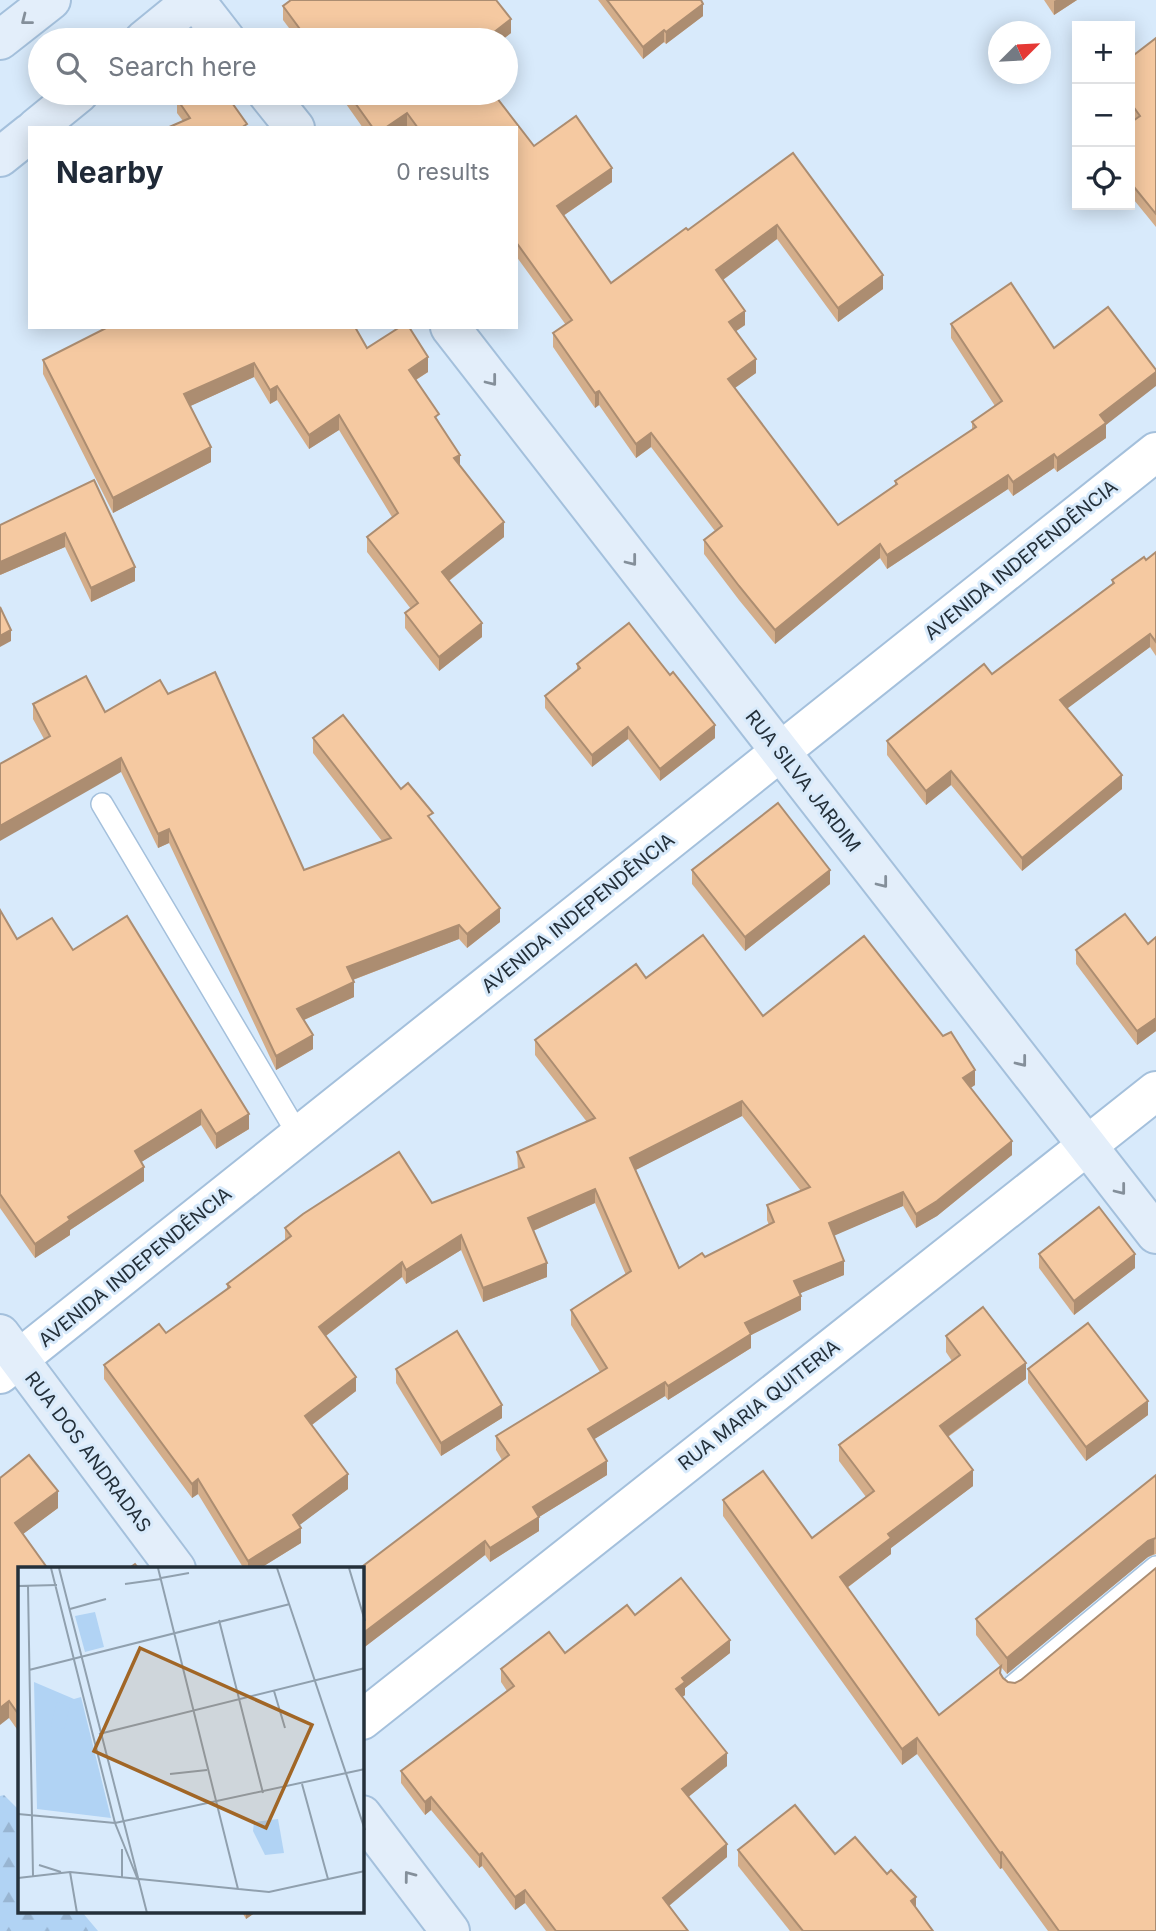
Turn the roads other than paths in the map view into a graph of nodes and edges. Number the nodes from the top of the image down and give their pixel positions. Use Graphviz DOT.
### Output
graph roads {
  1 [pos="51,0"];
  2 [pos="194,0"];
  3 [pos="159,28"];
  4 [pos="216,28"];
  5 [pos="0,40"];
  6 [pos="64,105"];
  7 [pos="277,105"];
  8 [pos="38,126"];
  9 [pos="293,126"];
  10 [pos="28,135"];
  11 [pos="0,158"];
  12 [pos="452,329"];
  13 [pos="1156,452"];
  14 [pos="781,751"];
  15 [pos="102,804"];
  16 [pos="1156,1091"];
  17 [pos="299,1136"];
  18 [pos="1087,1146"];
  19 [pos="1156,1234"];
  20 [pos="6,1356"];
  21 [pos="174,1567"];
  22 [pos="1156,1567"];
  23 [pos="1013,1686"];
  24 [pos="364,1718"];
  25 [pos="364,1818"];
  26 [pos="450,1931"];
  1 -- 5 [label="street, one-way"];
  2 -- 3 [label="street"];
  2 -- 4 [label="street"];
  6 -- 8 [label="street"];
  7 -- 9 [label="street"];
  10 -- 11 [label="street"];
  12 -- 14 [label="street, RUA SILVA JARDIM, one-way"];
  13 -- 14 [label="street, AVENIDA INDEPENDÊNCIA"];
  14 -- 17 [label="street, AVENIDA INDEPENDÊNCIA"];
  14 -- 18 [label="street, RUA SILVA JARDIM, one-way"];
  15 -- 17 [label="lane"];
  16 -- 18 [label="street, RUA MARIA QUITERIA"];
  17 -- 20 [label="street, AVENIDA INDEPENDÊNCIA"];
  18 -- 19 [label="street, RUA SILVA JARDIM, one-way"];
  18 -- 24 [label="street, RUA MARIA QUITERIA"];
  20 -- 21 [label="street, RUA DOS ANDRADAS"];
  22 -- 23 [label="lane"];
  26 -- 25 [label="street, one-way"];
}
